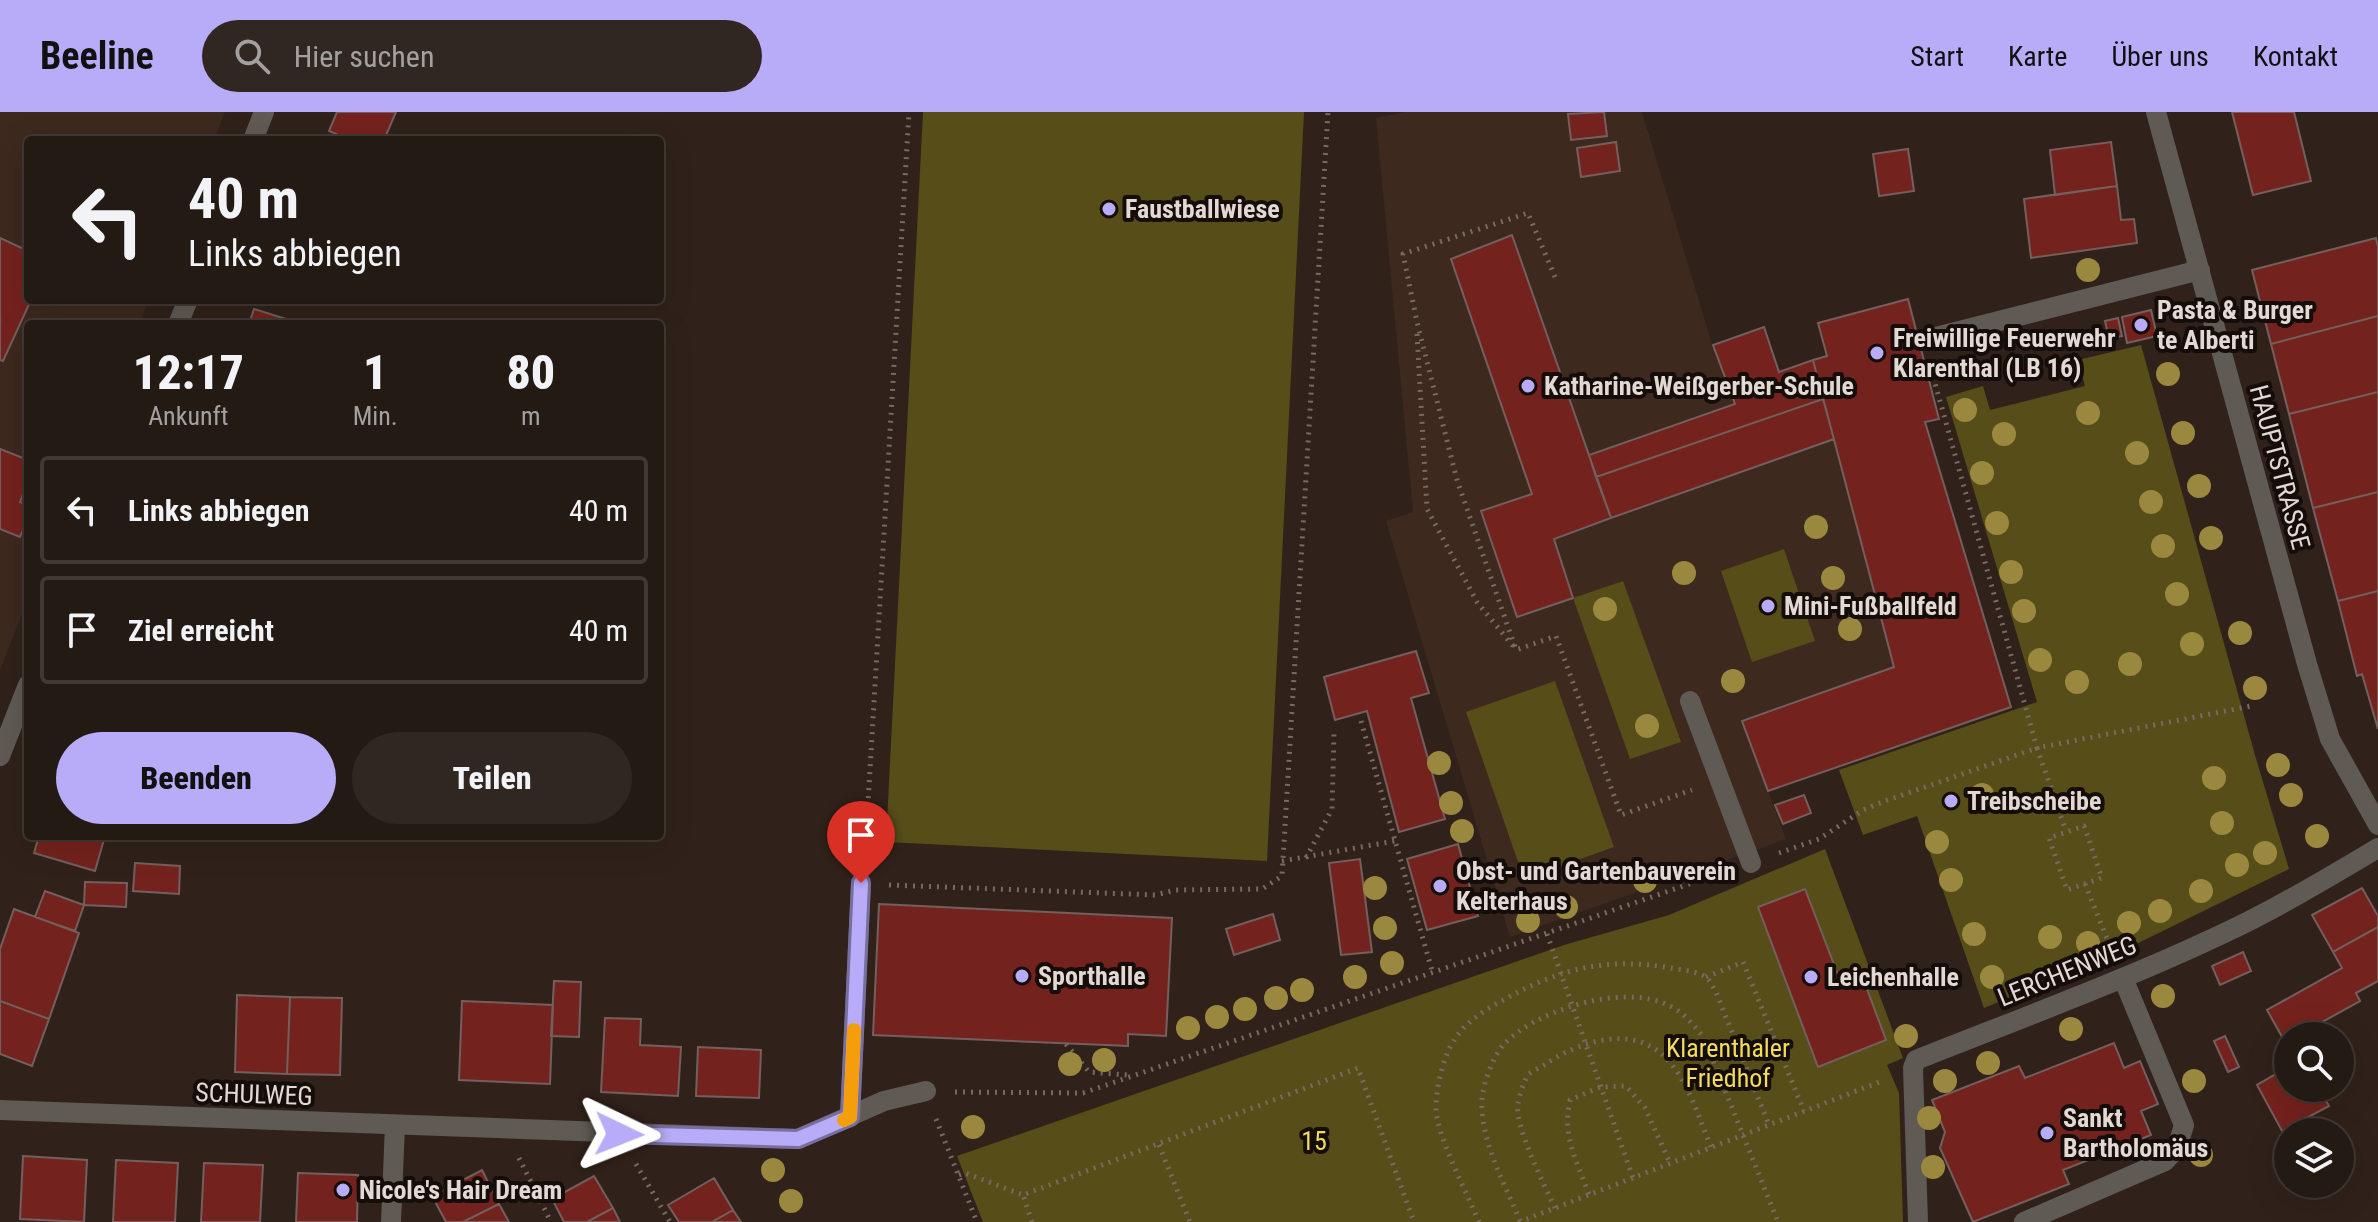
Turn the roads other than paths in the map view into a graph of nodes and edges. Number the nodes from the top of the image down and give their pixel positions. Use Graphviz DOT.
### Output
graph roads {
  1 [pos="264,112"];
  2 [pos="2156,112"];
  3 [pos="255,136"];
  4 [pos="2200,270"];
  5 [pos="1924,340"];
  6 [pos="24,695"];
  7 [pos="1690,701"];
  8 [pos="0,756"];
  9 [pos="2378,825"];
  10 [pos="2378,848"];
  11 [pos="1751,863"];
  12 [pos="861,883"];
  13 [pos="2123,978"];
  14 [pos="926,1091"];
  15 [pos="0,1110"];
  16 [pos="850,1117"];
  17 [pos="395,1125"];
  18 [pos="391,1222"];
  19 [pos="1918,1222"];
  20 [pos="2024,1222"];
  1 -- 3 [label="street"];
  2 -- 4 [label="street, HAUPTSTRASSE"];
  4 -- 5 [label="street"];
  4 -- 9 [label="street, HAUPTSTRASSE"];
  6 -- 8 [label="street"];
  7 -- 11 [label="street"];
  10 -- 13 [label="street, LERCHENWEG"];
  12 -- 16 [label="street"];
  13 -- 19 [label="street, LERCHENWEG"];
  13 -- 20 [label="street"];
  14 -- 16 [label="street, SCHULWEG"];
  15 -- 17 [label="street, SCHULWEG"];
  16 -- 17 [label="street, SCHULWEG"];
  17 -- 18 [label="street"];
}
